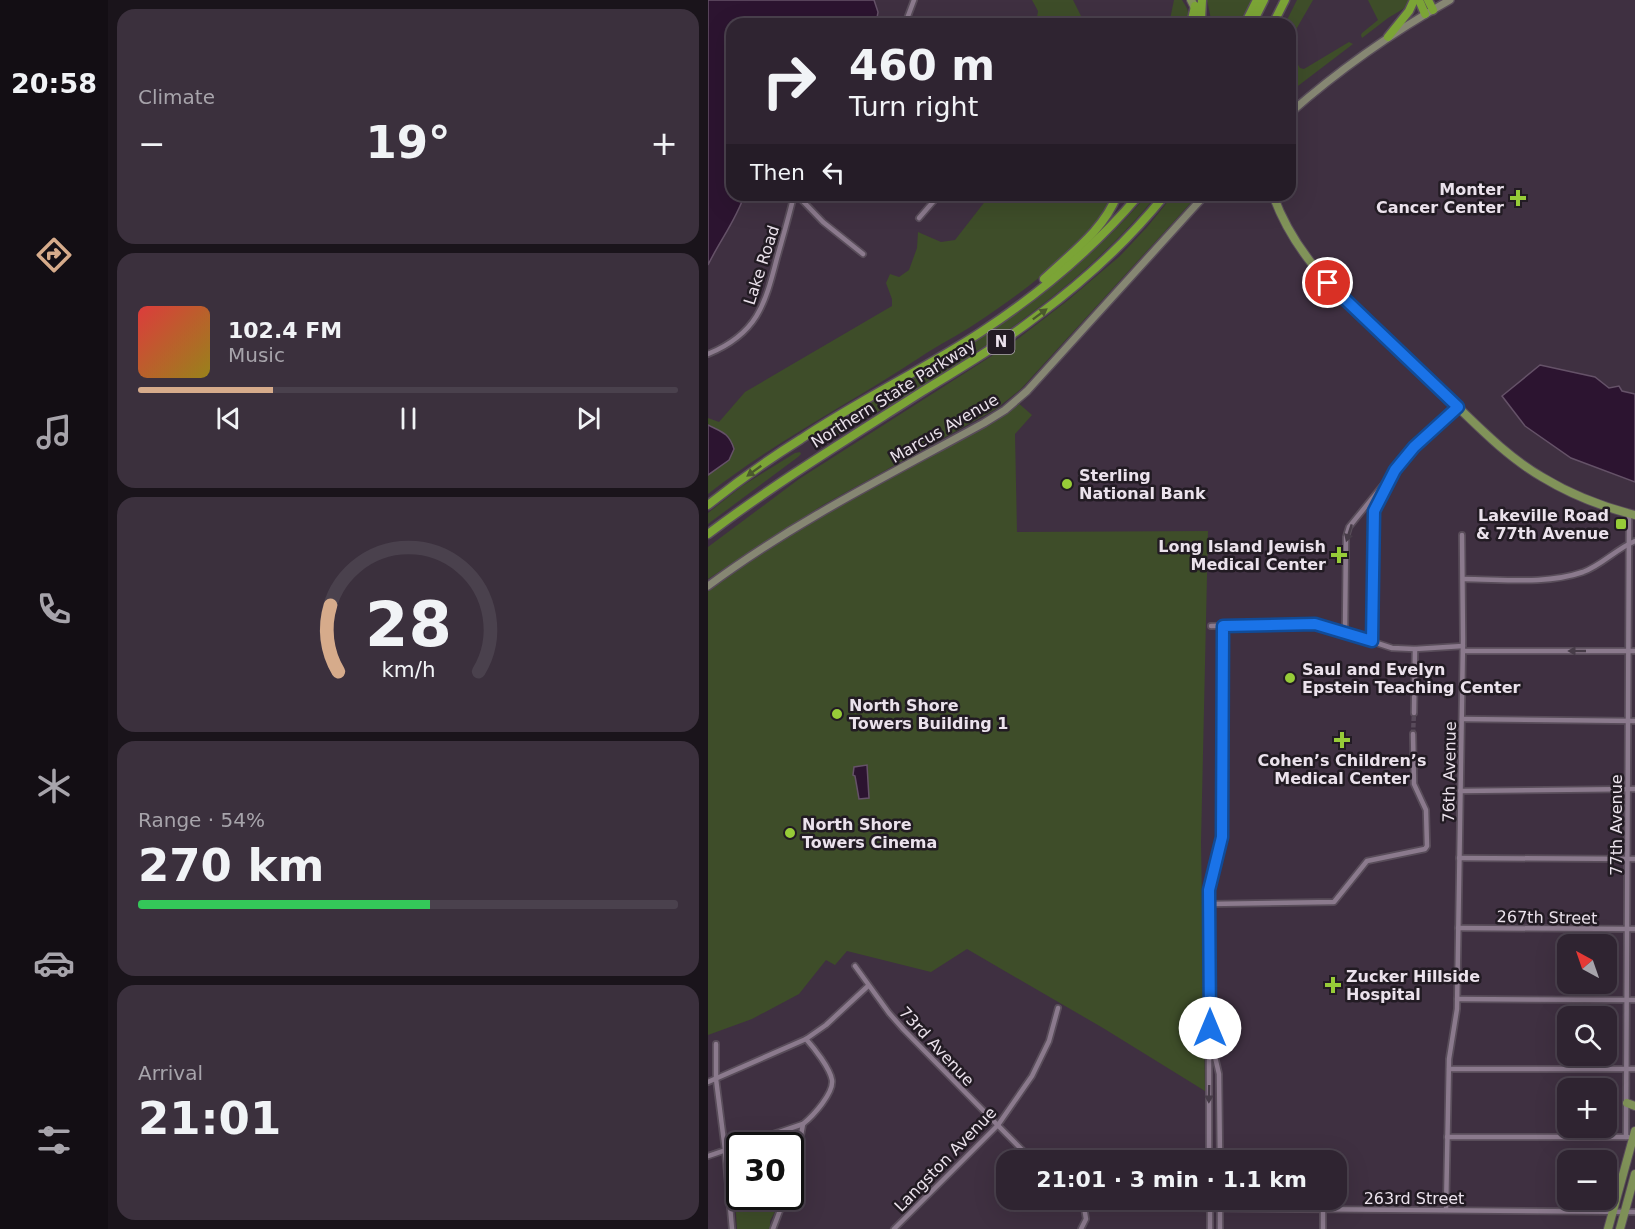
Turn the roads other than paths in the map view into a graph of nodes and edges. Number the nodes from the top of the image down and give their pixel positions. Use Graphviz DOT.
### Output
graph roads {
  1 [pos="914,0"];
  2 [pos="1257,0"];
  3 [pos="1264,0"];
  4 [pos="1287,0"];
  5 [pos="1414,0"];
  6 [pos="1419,0"];
  7 [pos="1428,0"];
  8 [pos="1450,0"];
  9 [pos="1196,2"];
  10 [pos="1429,12"];
  11 [pos="907,18"];
  12 [pos="1192,18"];
  13 [pos="1201,18"];
  14 [pos="1248,18"];
  15 [pos="1255,18"];
  16 [pos="1276,18"];
  17 [pos="1388,37"];
  18 [pos="1296,108"];
  19 [pos="794,201"];
  20 [pos="802,201"];
  21 [pos="934,201"];
  22 [pos="1114,201"];
  23 [pos="1133,201"];
  24 [pos="1160,201"];
  25 [pos="1200,201"];
  26 [pos="1275,201"];
  27 [pos="919,218"];
  28 [pos="863,254"];
  29 [pos="1017,307"];
  30 [pos="708,354"];
  31 [pos="1458,407"];
  32 [pos="1395,470"];
  33 [pos="708,505"];
  34 [pos="744,508"];
  35 [pos="1632,514"];
  36 [pos="708,534"];
  37 [pos="1462,535"];
  38 [pos="708,542"];
  39 [pos="1633,542"];
  40 [pos="1463,579"];
  41 [pos="708,586"];
  42 [pos="1211,626"];
  43 [pos="1223,626"];
  44 [pos="1345,633"];
  45 [pos="1372,641"];
  46 [pos="1463,648"];
  47 [pos="1415,650"];
  48 [pos="1632,651"];
  49 [pos="1414,713"];
  50 [pos="1461,719"];
  51 [pos="1632,721"];
  52 [pos="1413,734"];
  53 [pos="1629,789"];
  54 [pos="1635,789"];
  55 [pos="1460,791"];
  56 [pos="1459,858"];
  57 [pos="1628,859"];
  58 [pos="1635,859"];
  59 [pos="1209,904"];
  60 [pos="1458,928"];
  61 [pos="1628,929"];
  62 [pos="1635,929"];
  63 [pos="855,966"];
  64 [pos="868,986"];
  65 [pos="1457,999"];
  66 [pos="1627,1000"];
  67 [pos="1635,1000"];
  68 [pos="1058,1008"];
  69 [pos="1210,1036"];
  70 [pos="806,1040"];
  71 [pos="716,1044"];
  72 [pos="1449,1069"];
  73 [pos="1627,1069"];
  74 [pos="1635,1069"];
  75 [pos="716,1079"];
  76 [pos="708,1083"];
  77 [pos="1631,1104"];
  78 [pos="803,1124"];
  79 [pos="998,1125"];
  80 [pos="802,1132"];
  81 [pos="1632,1135"];
  82 [pos="1448,1137"];
  83 [pos="725,1150"];
  84 [pos="1022,1150"];
  85 [pos="1209,1150"];
  86 [pos="1220,1150"];
  87 [pos="708,1156"];
  88 [pos="1635,1174"];
  89 [pos="780,1210"];
  90 [pos="1084,1210"];
  91 [pos="1210,1210"];
  92 [pos="1220,1210"];
  93 [pos="1323,1210"];
  94 [pos="1347,1210"];
  95 [pos="1446,1210"];
  96 [pos="1613,1211"];
  97 [pos="1624,1211"];
  98 [pos="1635,1212"];
  99 [pos="732,1229"];
  100 [pos="773,1229"];
  101 [pos="894,1229"];
  102 [pos="1081,1229"];
  103 [pos="1210,1229"];
  104 [pos="1220,1229"];
  105 [pos="1323,1229"];
  106 [pos="1608,1229"];
  107 [pos="1620,1229"];
  1 -- 11 [label="street"];
  2 -- 14 [label="highway"];
  3 -- 15 [label="highway"];
  4 -- 16 [label="highway"];
  5 -- 17 [label="highway"];
  6 -- 10 [label="highway"];
  7 -- 10 [label="highway"];
  8 -- 10 [label="main road"];
  9 -- 12 [label="highway"];
  9 -- 13 [label="highway"];
  10 -- 17 [label="main road"];
  17 -- 18 [label="main road"];
  19 -- 30 [label="street, Lake Road"];
  20 -- 28 [label="street"];
  21 -- 27 [label="street"];
  22 -- 29 [label="highway"];
  23 -- 29 [label="highway, Northern State Parkway / N"];
  34 -- 24 [label="highway, Northern State Parkway / N, one-way"];
  25 -- 41 [label="main road, Marcus Avenue"];
  26 -- 31 [label="main road"];
  29 -- 33 [label="highway, Northern State Parkway / N, one-way"];
  31 -- 32 [label="street"];
  31 -- 35 [label="main road"];
  32 -- 44 [label="street, one-way"];
  32 -- 45 [label="street"];
  34 -- 36 [label="highway, Northern State Parkway / N"];
  34 -- 38 [label="highway"];
  35 -- 39 [label="street, 77th Avenue"];
  37 -- 40 [label="street, 76th Avenue"];
  39 -- 40 [label="street"];
  39 -- 48 [label="street, 77th Avenue"];
  40 -- 46 [label="street, 76th Avenue"];
  42 -- 43 [label="street"];
  43 -- 44 [label="street"];
  43 -- 59 [label="street"];
  44 -- 45 [label="street"];
  45 -- 47 [label="street"];
  46 -- 47 [label="street"];
  48 -- 46 [label="street, one-way"];
  46 -- 50 [label="street, 76th Avenue"];
  47 -- 49 [label="street"];
  48 -- 51 [label="street, 77th Avenue"];
  50 -- 51 [label="street"];
  50 -- 55 [label="street, 76th Avenue"];
  51 -- 53 [label="street, 77th Avenue"];
  52 -- 59 [label="street"];
  53 -- 54 [label="street"];
  53 -- 55 [label="street"];
  53 -- 57 [label="street, 77th Avenue"];
  55 -- 56 [label="street, 76th Avenue"];
  56 -- 57 [label="street"];
  56 -- 60 [label="street, 76th Avenue"];
  57 -- 58 [label="street"];
  57 -- 61 [label="street, 77th Avenue"];
  59 -- 69 [label="street"];
  60 -- 61 [label="street, 267th Street"];
  60 -- 65 [label="street, 76th Avenue"];
  61 -- 62 [label="street, 267th Street"];
  61 -- 66 [label="street, 77th Avenue"];
  63 -- 64 [label="street, 73rd Avenue"];
  64 -- 70 [label="street"];
  64 -- 79 [label="street, 73rd Avenue"];
  65 -- 66 [label="street"];
  65 -- 72 [label="street, 76th Avenue"];
  66 -- 67 [label="street"];
  66 -- 73 [label="street, 77th Avenue"];
  68 -- 79 [label="street, Langston Avenue"];
  69 -- 85 [label="street, one-way"];
  69 -- 86 [label="street"];
  70 -- 75 [label="street"];
  70 -- 78 [label="street"];
  71 -- 75 [label="street"];
  72 -- 73 [label="street"];
  72 -- 82 [label="street"];
  73 -- 74 [label="street"];
  73 -- 77 [label="street, 77th Avenue"];
  75 -- 76 [label="street"];
  75 -- 83 [label="street"];
  77 -- 81 [label="street, 77th Avenue"];
  78 -- 80 [label="street"];
  78 -- 83 [label="street"];
  79 -- 84 [label="street, 73rd Avenue"];
  79 -- 101 [label="street, Langston Avenue"];
  81 -- 82 [label="street"];
  81 -- 96 [label="main road"];
  82 -- 95 [label="street"];
  83 -- 87 [label="street"];
  83 -- 99 [label="street"];
  88 -- 97 [label="main road"];
  89 -- 100 [label="street"];
  90 -- 102 [label="street"];
  91 -- 103 [label="street"];
  92 -- 104 [label="street"];
  93 -- 105 [label="street"];
  94 -- 95 [label="street, 263rd Street"];
  95 -- 96 [label="street, 263rd Street"];
  96 -- 97 [label="street, 263rd Street"];
  96 -- 106 [label="main road"];
  97 -- 98 [label="street, 263rd Street"];
  97 -- 107 [label="main road"];
}
